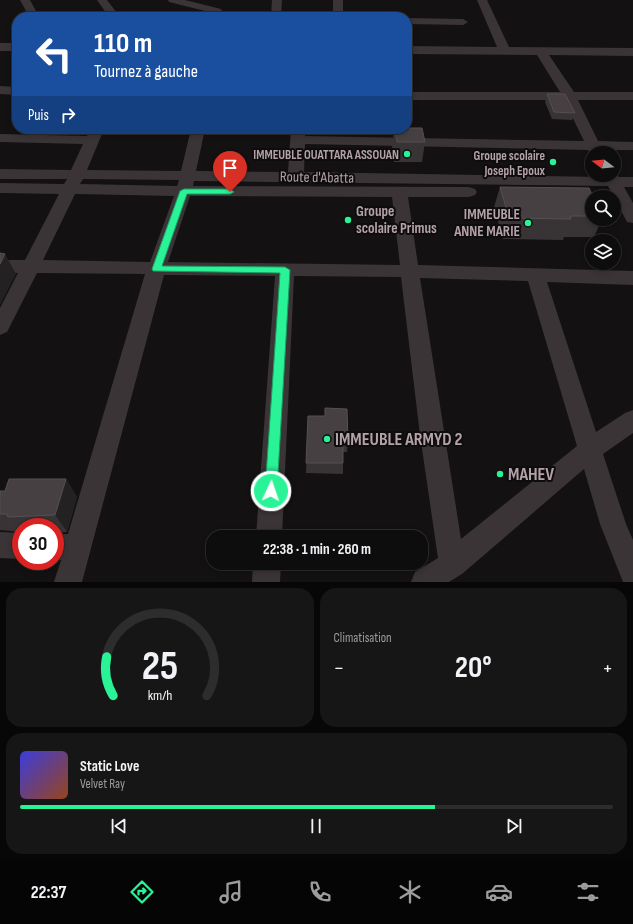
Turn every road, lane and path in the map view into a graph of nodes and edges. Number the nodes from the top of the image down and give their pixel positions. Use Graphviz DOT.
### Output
graph roads {
  1 [pos="25,0"];
  2 [pos="102,0"];
  3 [pos="173,0"];
  4 [pos="220,0"];
  5 [pos="277,0"];
  6 [pos="338,0"];
  7 [pos="482,0"];
  8 [pos="31,12"];
  9 [pos="111,12"];
  10 [pos="210,12"];
  11 [pos="217,12"];
  12 [pos="276,12"];
  13 [pos="338,12"];
  14 [pos="412,21"];
  15 [pos="463,22"];
  16 [pos="412,50"];
  17 [pos="505,51"];
  18 [pos="540,52"];
  19 [pos="633,52"];
  20 [pos="0,90"];
  21 [pos="12,91"];
  22 [pos="412,96"];
  23 [pos="633,96"];
  24 [pos="569,97"];
  25 [pos="95,134"];
  26 [pos="197,134"];
  27 [pos="299,134"];
  28 [pos="0,138"];
  29 [pos="594,146"];
  30 [pos="633,146"];
  31 [pos="621,147"];
  32 [pos="585,148"];
  33 [pos="0,174"];
  34 [pos="296,176"];
  35 [pos="73,182"];
  36 [pos="633,182"];
  37 [pos="186,184"];
  38 [pos="619,186"];
  39 [pos="0,188"];
  40 [pos="400,192"];
  41 [pos="633,218"];
  42 [pos="0,266"];
  43 [pos="30,266"];
  44 [pos="156,269"];
  45 [pos="285,270"];
  46 [pos="410,271"];
  47 [pos="536,276"];
  48 [pos="633,278"];
  49 [pos="0,326"];
  50 [pos="633,420"];
  51 [pos="589,450"];
  52 [pos="269,530"];
  53 [pos="0,545"];
  54 [pos="12,546"];
  55 [pos="66,547"];
  56 [pos="452,564"];
  57 [pos="267,570"];
  58 [pos="633,573"];
  59 [pos="68,582"];
  60 [pos="266,582"];
  61 [pos="425,582"];
  1 -- 8 [label="street"];
  2 -- 9 [label="street"];
  3 -- 10 [label="street"];
  4 -- 11 [label="street"];
  5 -- 12 [label="street"];
  6 -- 13 [label="street"];
  7 -- 17 [label="street"];
  14 -- 15 [label="street"];
  16 -- 17 [label="street"];
  17 -- 18 [label="street"];
  18 -- 19 [label="street"];
  18 -- 24 [label="street"];
  20 -- 21 [label="street"];
  22 -- 24 [label="street"];
  23 -- 24 [label="street"];
  24 -- 29 [label="street"];
  25 -- 28 [label="street"];
  25 -- 35 [label="street"];
  26 -- 37 [label="street"];
  27 -- 32 [label="street"];
  27 -- 34 [label="street"];
  30 -- 31 [label="street"];
  33 -- 35 [label="street, Route d'Abatta"];
  34 -- 37 [label="street, Route d'Abatta"];
  34 -- 38 [label="street, Route d'Abatta"];
  35 -- 37 [label="street, Route d'Abatta"];
  35 -- 39 [label="street, Route d'Abatta"];
  35 -- 43 [label="street"];
  36 -- 38 [label="street, Route d'Abatta"];
  37 -- 40 [label="street, Route d'Abatta"];
  37 -- 44 [label="street"];
  38 -- 40 [label="street, Route d'Abatta"];
  38 -- 41 [label="street"];
  40 -- 46 [label="street"];
  42 -- 43 [label="street"];
  43 -- 44 [label="street"];
  43 -- 49 [label="street"];
  44 -- 45 [label="street"];
  44 -- 55 [label="street"];
  45 -- 46 [label="street"];
  45 -- 52 [label="street"];
  46 -- 47 [label="street"];
  46 -- 56 [label="street"];
  47 -- 48 [label="street"];
  47 -- 51 [label="street"];
  50 -- 51 [label="street"];
  51 -- 56 [label="street"];
  51 -- 58 [label="street"];
  53 -- 54 [label="street"];
  55 -- 59 [label="street"];
  56 -- 61 [label="street"];
  57 -- 60 [label="street"];
}
